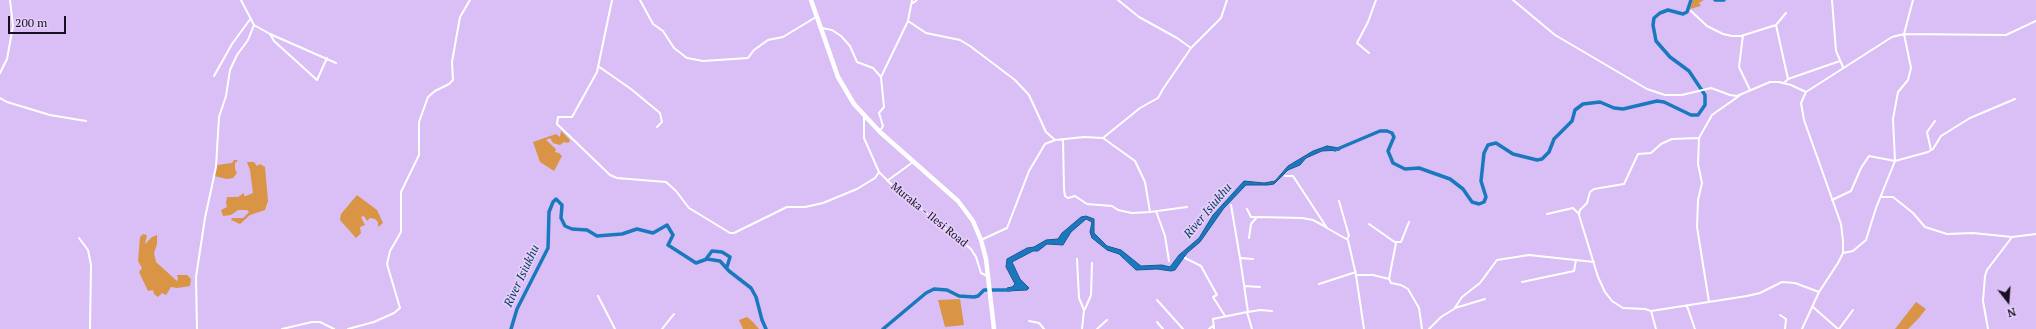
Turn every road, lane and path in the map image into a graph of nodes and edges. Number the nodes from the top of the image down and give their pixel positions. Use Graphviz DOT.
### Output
graph roads {
  1 [pos="10,0"];
  2 [pos="241,0"];
  3 [pos="470,0"];
  4 [pos="612,0"];
  5 [pos="640,0"];
  6 [pos="811,0"];
  7 [pos="917,0"];
  8 [pos="1118,0"];
  9 [pos="1227,0"];
  10 [pos="1376,0"];
  11 [pos="1513,0"];
  12 [pos="1832,0"];
  13 [pos="1913,0"];
  14 [pos="912,1"];
  15 [pos="1691,12"];
  16 [pos="1786,13"];
  17 [pos="816,17"];
  18 [pos="251,18"];
  19 [pos="908,20"];
  20 [pos="2036,20"];
  21 [pos="254,25"];
  22 [pos="1776,25"];
  23 [pos="820,28"];
  24 [pos="270,34"];
  25 [pos="1904,34"];
  26 [pos="1742,35"];
  27 [pos="1191,48"];
  28 [pos="1370,53"];
  29 [pos="328,58"];
  30 [pos="1840,61"];
  31 [pos="336,63"];
  32 [pos="598,66"];
  33 [pos="1843,68"];
  34 [pos="0,73"];
  35 [pos="214,76"];
  36 [pos="881,77"];
  37 [pos="1788,79"];
  38 [pos="1784,83"];
  39 [pos="1750,90"];
  40 [pos="1806,92"];
  41 [pos="1740,95"];
  42 [pos="0,98"];
  43 [pos="2015,99"];
  44 [pos="864,117"];
  45 [pos="86,120"];
  46 [pos="1935,121"];
  47 [pos="657,127"];
  48 [pos="880,132"];
  49 [pos="1103,138"];
  50 [pos="1699,138"];
  51 [pos="1063,139"];
  52 [pos="1056,140"];
  53 [pos="1931,150"];
  54 [pos="914,161"];
  55 [pos="1895,161"];
  56 [pos="879,172"];
  57 [pos="1285,176"];
  58 [pos="887,181"];
  59 [pos="1881,198"];
  60 [pos="1832,200"];
  61 [pos="1339,201"];
  62 [pos="1231,205"];
  63 [pos="1187,207"];
  64 [pos="1247,209"];
  65 [pos="1156,211"];
  66 [pos="1150,212"];
  67 [pos="1547,214"];
  68 [pos="1579,215"];
  69 [pos="1257,217"];
  70 [pos="1409,222"];
  71 [pos="1369,224"];
  72 [pos="1327,228"];
  73 [pos="2036,234"];
  74 [pos="2012,237"];
  75 [pos="79,238"];
  76 [pos="1249,238"];
  77 [pos="1347,239"];
  78 [pos="981,240"];
  79 [pos="1395,242"];
  80 [pos="1843,253"];
  81 [pos="1185,258"];
  82 [pos="1240,258"];
  83 [pos="1077,259"];
  84 [pos="1253,259"];
  85 [pos="1576,260"];
  86 [pos="1170,262"];
  87 [pos="1594,262"];
  88 [pos="1092,263"];
  89 [pos="1356,274"];
  90 [pos="989,277"];
  91 [pos="1390,279"];
  92 [pos="1522,282"];
  93 [pos="1320,284"];
  94 [pos="1244,286"];
  95 [pos="1260,287"];
  96 [pos="1819,292"];
  97 [pos="598,296"];
  98 [pos="1485,299"];
  99 [pos="1157,300"];
  100 [pos="1709,302"];
  101 [pos="1687,306"];
  102 [pos="1813,307"];
  103 [pos="1454,309"];
  104 [pos="1084,310"];
  105 [pos="1853,310"];
  106 [pos="1272,311"];
  107 [pos="1248,312"];
  108 [pos="1651,312"];
  109 [pos="674,314"];
  110 [pos="1780,315"];
  111 [pos="1225,316"];
  112 [pos="1107,320"];
  113 [pos="1030,321"];
  114 [pos="1157,322"];
  115 [pos="1214,325"];
  116 [pos="90,329"];
  117 [pos="197,329"];
  118 [pos="282,329"];
  119 [pos="334,329"];
  120 [pos="348,329"];
  121 [pos="615,329"];
  122 [pos="662,329"];
  123 [pos="994,329"];
  124 [pos="1044,329"];
  125 [pos="1082,329"];
  126 [pos="1097,329"];
  127 [pos="1163,329"];
  128 [pos="1183,329"];
  129 [pos="1209,329"];
  130 [pos="1214,329"];
  131 [pos="1252,329"];
  132 [pos="1364,329"];
  133 [pos="1422,329"];
  134 [pos="1430,329"];
  135 [pos="1656,329"];
  136 [pos="1695,329"];
  137 [pos="1786,329"];
  138 [pos="1802,329"];
  139 [pos="1839,329"];
  140 [pos="1988,329"];
  1 -- 34 [label="street"];
  2 -- 18 [label="street"];
  3 -- 120 [label="street"];
  4 -- 32 [label="street"];
  5 -- 17 [label="street"];
  6 -- 17 [label="highway"];
  7 -- 14 [label="street"];
  8 -- 27 [label="street"];
  9 -- 27 [label="street"];
  10 -- 28 [label="street"];
  11 -- 41 [label="street"];
  12 -- 30 [label="street"];
  13 -- 25 [label="street"];
  14 -- 19 [label="street"];
  15 -- 26 [label="street"];
  16 -- 22 [label="street"];
  17 -- 23 [label="highway"];
  18 -- 21 [label="street"];
  18 -- 35 [label="street"];
  19 -- 36 [label="street"];
  19 -- 52 [label="street"];
  20 -- 25 [label="street"];
  21 -- 24 [label="street"];
  21 -- 117 [label="street"];
  22 -- 26 [label="street"];
  22 -- 37 [label="street"];
  23 -- 36 [label="street"];
  23 -- 44 [label="highway"];
  24 -- 29 [label="street"];
  24 -- 29 [label="street"];
  25 -- 33 [label="street"];
  25 -- 55 [label="street"];
  26 -- 39 [label="street"];
  27 -- 49 [label="street"];
  29 -- 31 [label="street"];
  30 -- 33 [label="street"];
  30 -- 37 [label="street"];
  32 -- 47 [label="street"];
  32 -- 56 [label="street"];
  33 -- 40 [label="street"];
  36 -- 48 [label="street"];
  37 -- 38 [label="street"];
  38 -- 39 [label="street"];
  38 -- 40 [label="street"];
  39 -- 41 [label="street"];
  40 -- 60 [label="street"];
  41 -- 50 [label="street"];
  42 -- 45 [label="street"];
  43 -- 53 [label="street"];
  44 -- 48 [label="highway"];
  44 -- 56 [label="street, Muraka - Ilesi Road"];
  46 -- 53 [label="street"];
  48 -- 54 [label="highway"];
  49 -- 51 [label="street"];
  49 -- 66 [label="street"];
  50 -- 68 [label="street"];
  50 -- 100 [label="street"];
  51 -- 52 [label="street"];
  51 -- 66 [label="street"];
  52 -- 78 [label="street"];
  53 -- 55 [label="street"];
  54 -- 58 [label="street"];
  54 -- 78 [label="highway"];
  55 -- 59 [label="street"];
  55 -- 60 [label="street"];
  56 -- 58 [label="street, Muraka - Ilesi Road"];
  57 -- 72 [label="street"];
  58 -- 90 [label="street, Muraka - Ilesi Road"];
  59 -- 74 [label="street"];
  59 -- 80 [label="street"];
  60 -- 80 [label="street"];
  61 -- 77 [label="street"];
  62 -- 82 [label="street"];
  63 -- 65 [label="street"];
  64 -- 69 [label="street"];
  65 -- 66 [label="street"];
  65 -- 86 [label="street"];
  67 -- 68 [label="street"];
  68 -- 87 [label="street"];
  69 -- 72 [label="street"];
  69 -- 76 [label="street"];
  70 -- 79 [label="street"];
  71 -- 79 [label="street"];
  72 -- 77 [label="street"];
  73 -- 74 [label="street"];
  74 -- 140 [label="street"];
  75 -- 116 [label="street"];
  77 -- 89 [label="street"];
  78 -- 90 [label="highway"];
  79 -- 91 [label="street"];
  80 -- 96 [label="street"];
  81 -- 111 [label="street"];
  82 -- 84 [label="street"];
  82 -- 94 [label="street"];
  83 -- 104 [label="street"];
  85 -- 87 [label="street"];
  85 -- 92 [label="street"];
  85 -- 103 [label="street"];
  87 -- 108 [label="street"];
  88 -- 104 [label="street"];
  89 -- 91 [label="street"];
  89 -- 93 [label="street"];
  89 -- 132 [label="street"];
  90 -- 123 [label="highway"];
  91 -- 133 [label="street"];
  94 -- 95 [label="street"];
  94 -- 107 [label="street"];
  96 -- 100 [label="street"];
  96 -- 102 [label="street"];
  97 -- 121 [label="street"];
  98 -- 103 [label="street"];
  99 -- 128 [label="street"];
  100 -- 101 [label="street"];
  101 -- 108 [label="street"];
  101 -- 136 [label="street"];
  102 -- 138 [label="street"];
  102 -- 139 [label="street"];
  103 -- 134 [label="street"];
  104 -- 125 [label="street"];
  105 -- 139 [label="street"];
  106 -- 107 [label="street"];
  107 -- 111 [label="street"];
  107 -- 131 [label="street"];
  108 -- 135 [label="street"];
  109 -- 122 [label="street"];
  110 -- 137 [label="street"];
  111 -- 115 [label="street"];
  112 -- 126 [label="street"];
  113 -- 124 [label="street"];
  114 -- 127 [label="street"];
  115 -- 129 [label="street"];
  115 -- 130 [label="street"];
  118 -- 119 [label="street"];
}
